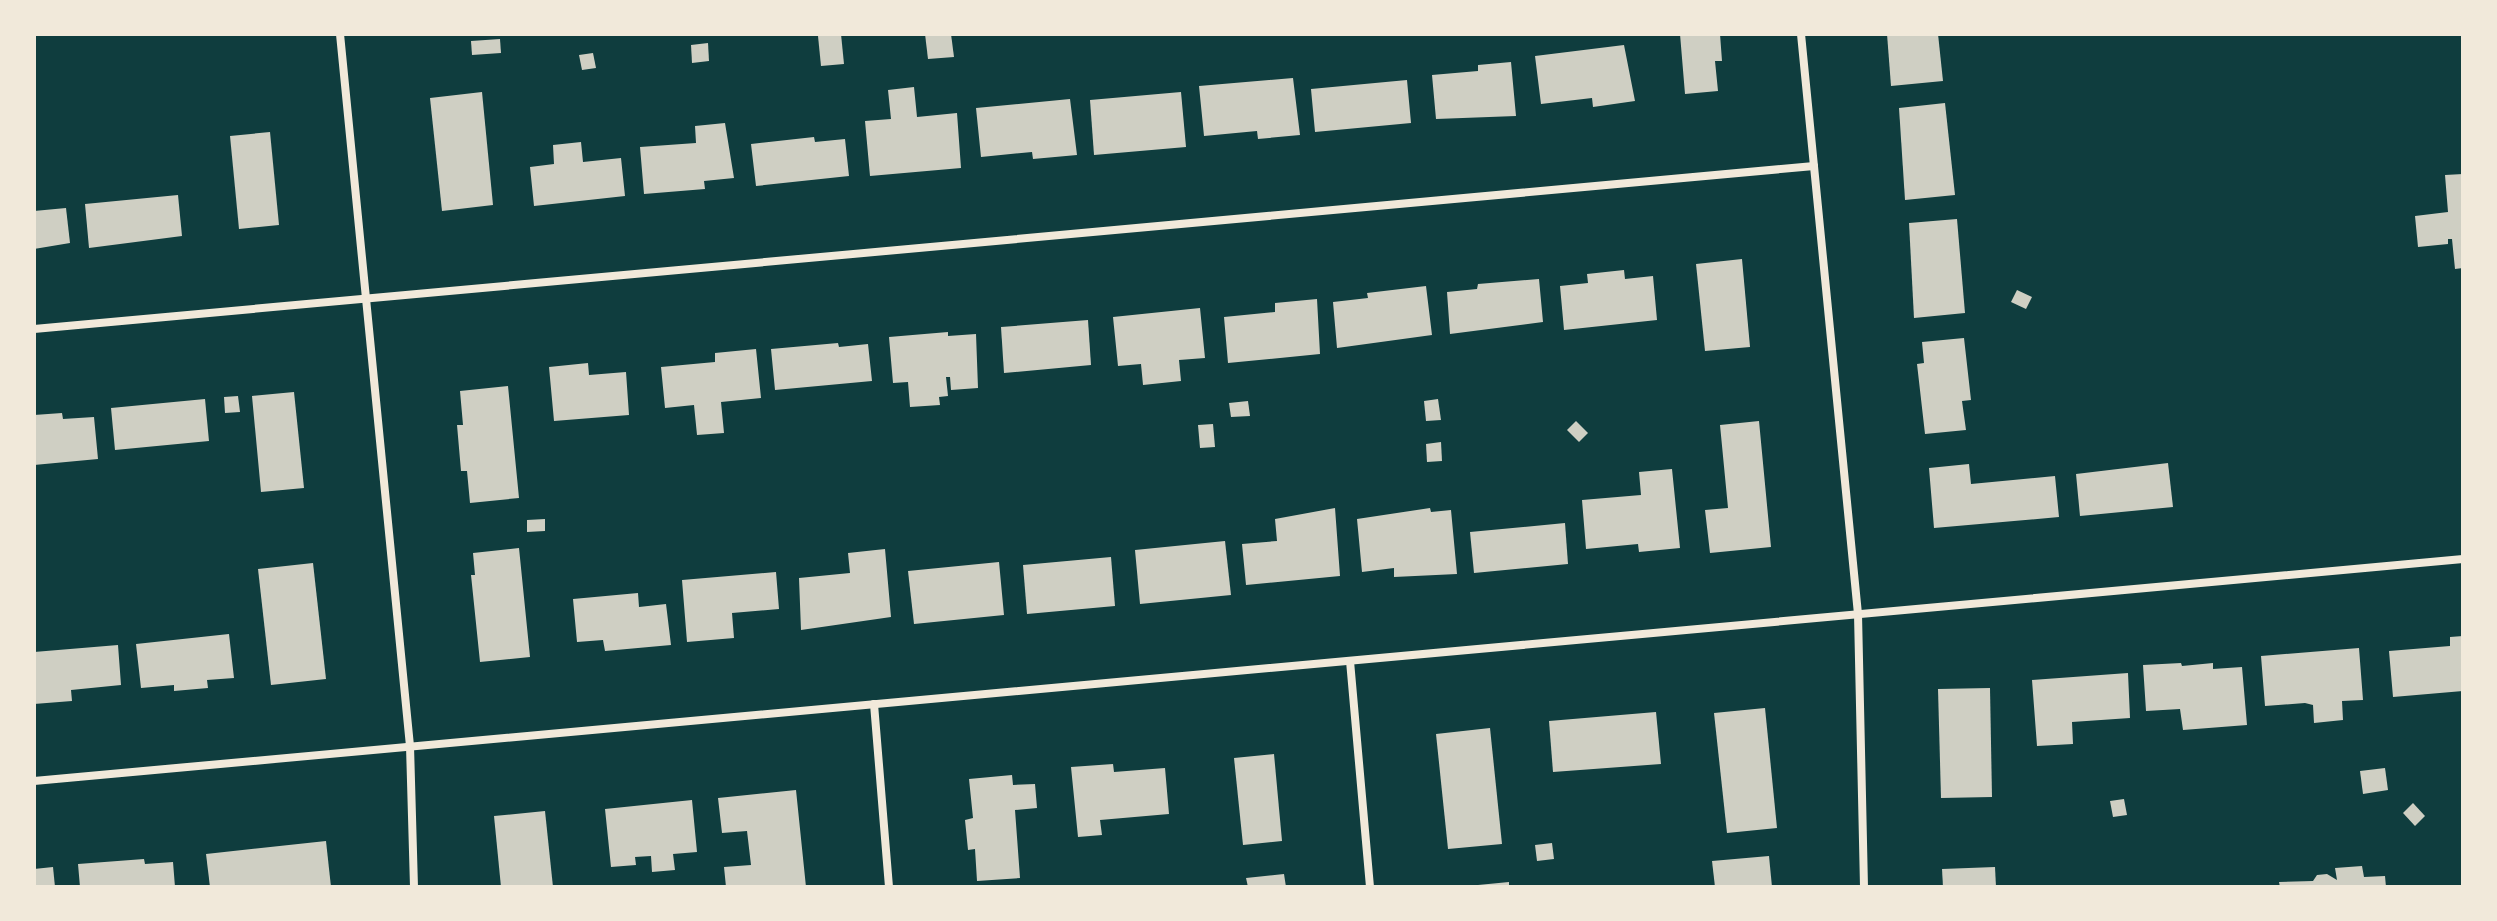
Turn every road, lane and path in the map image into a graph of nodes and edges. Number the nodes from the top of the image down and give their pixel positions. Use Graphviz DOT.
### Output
graph roads {
  1 [pos="340,34"];
  2 [pos="1801,34"];
  3 [pos="1814,166"];
  4 [pos="366,298"];
  5 [pos="34,329"];
  6 [pos="2463,559"];
  7 [pos="1858,614"];
  8 [pos="1350,661"];
  9 [pos="874,704"];
  10 [pos="410,746"];
  11 [pos="34,781"];
  12 [pos="414,887"];
  13 [pos="889,887"];
  14 [pos="1370,887"];
  15 [pos="1864,887"];
  1 -- 4 [label="street"];
  2 -- 3 [label="street"];
  3 -- 4 [label="street"];
  3 -- 7 [label="street"];
  4 -- 5 [label="street"];
  4 -- 10 [label="street"];
  6 -- 7 [label="street"];
  7 -- 8 [label="street"];
  7 -- 15 [label="street"];
  8 -- 9 [label="street"];
  8 -- 14 [label="street"];
  9 -- 10 [label="street"];
  9 -- 13 [label="street"];
  10 -- 11 [label="street"];
  10 -- 12 [label="street"];
}
